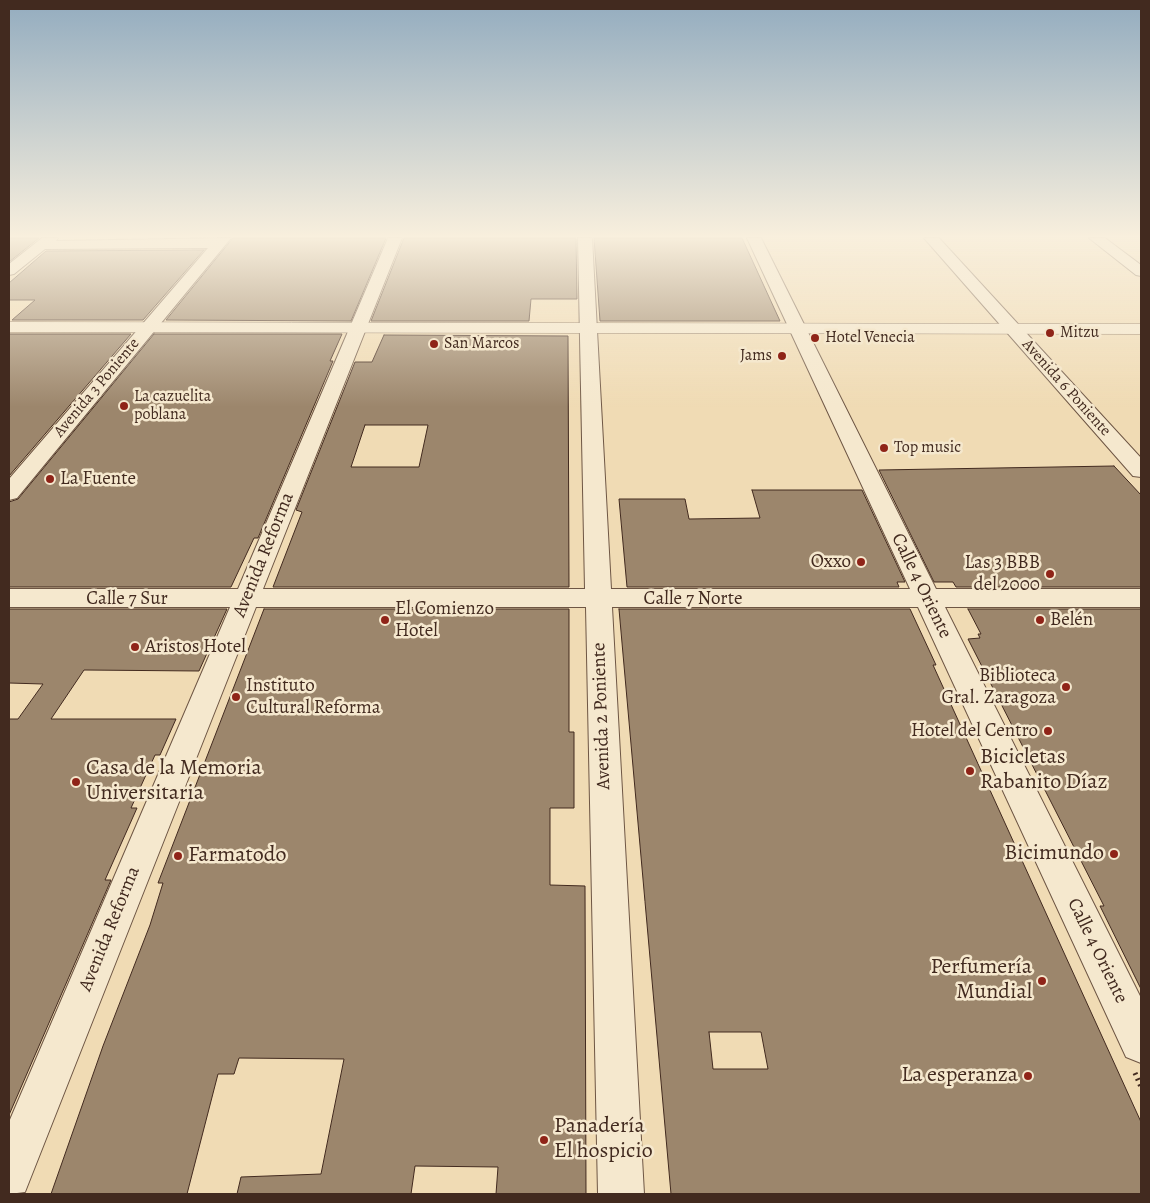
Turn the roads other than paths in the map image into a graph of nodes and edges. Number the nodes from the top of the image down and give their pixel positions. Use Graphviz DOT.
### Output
graph roads {
  1 [pos="177,294"];
  2 [pos="372,294"];
  3 [pos="587,294"];
  4 [pos="781,294"];
  5 [pos="982,294"];
  6 [pos="9,326"];
  7 [pos="149,327"];
  8 [pos="358,327"];
  9 [pos="588,329"];
  10 [pos="798,329"];
  11 [pos="1013,329"];
  12 [pos="1141,329"];
  13 [pos="1141,471"];
  14 [pos="9,493"];
  15 [pos="9,598"];
  16 [pos="1141,598"];
  17 [pos="598,599"];
  18 [pos="927,599"];
  19 [pos="246,600"];
  20 [pos="1141,1042"];
  21 [pos="9,1176"];
  22 [pos="620,1194"];
  1 -- 7 [label="street, Avenida 3 Poniente"];
  2 -- 8 [label="street, Avenida Reforma"];
  3 -- 9 [label="street, Avenida 2 Poniente"];
  4 -- 10 [label="street, Calle 4 Oriente"];
  5 -- 11 [label="street, Avenida 6 Poniente"];
  6 -- 7 [label="street"];
  7 -- 8 [label="street"];
  7 -- 14 [label="street, Avenida 3 Poniente"];
  8 -- 9 [label="street"];
  8 -- 19 [label="street, Avenida Reforma"];
  9 -- 10 [label="street"];
  9 -- 17 [label="street, Avenida 2 Poniente"];
  10 -- 11 [label="street"];
  10 -- 18 [label="street, Calle 4 Oriente"];
  11 -- 12 [label="street"];
  11 -- 13 [label="street, Avenida 6 Poniente"];
  15 -- 19 [label="street, Calle 7 Sur"];
  16 -- 18 [label="street, Calle 7 Norte"];
  17 -- 18 [label="street, Calle 7 Norte"];
  17 -- 19 [label="street, Calle 7 Norte"];
  17 -- 22 [label="street, Avenida 2 Poniente"];
  18 -- 20 [label="street, Calle 4 Oriente"];
  19 -- 21 [label="street, Avenida Reforma"];
}
